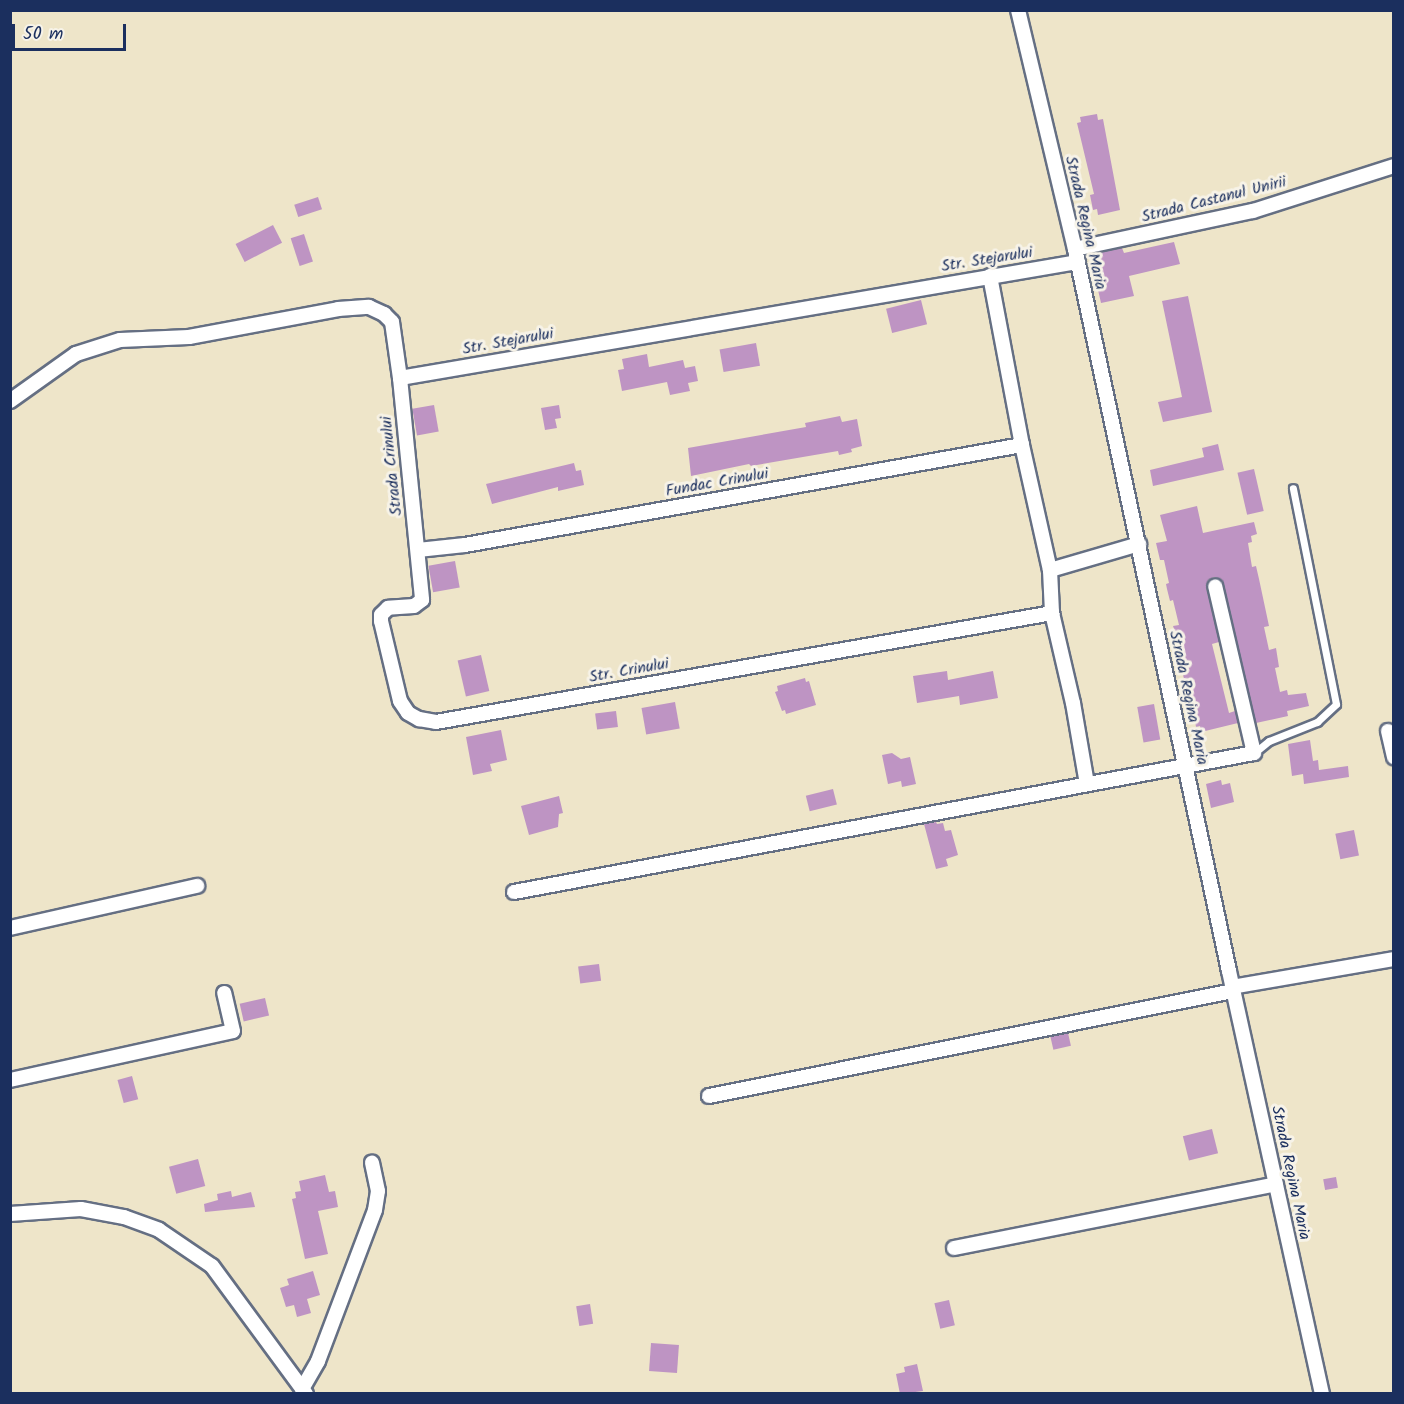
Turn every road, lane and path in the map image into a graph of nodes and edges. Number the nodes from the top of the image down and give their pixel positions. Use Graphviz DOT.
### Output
graph roads {
  1 [pos="1018,10"];
  2 [pos="1394,166"];
  3 [pos="1077,256"];
  4 [pos="990,276"];
  5 [pos="400,378"];
  6 [pos="10,401"];
  7 [pos="1022,445"];
  8 [pos="1293,488"];
  9 [pos="1139,544"];
  10 [pos="418,550"];
  11 [pos="1050,570"];
  12 [pos="1215,586"];
  13 [pos="1052,613"];
  14 [pos="1388,731"];
  15 [pos="1254,753"];
  16 [pos="1394,757"];
  17 [pos="1186,767"];
  18 [pos="1087,784"];
  19 [pos="196,886"];
  20 [pos="514,892"];
  21 [pos="10,928"];
  22 [pos="1394,958"];
  23 [pos="1233,989"];
  24 [pos="224,993"];
  25 [pos="10,1080"];
  26 [pos="709,1096"];
  27 [pos="372,1163"];
  28 [pos="1276,1184"];
  29 [pos="10,1214"];
  30 [pos="954,1248"];
  31 [pos="304,1391"];
  32 [pos="1322,1394"];
  1 -- 3 [label="street, Strada Regina Maria"];
  2 -- 3 [label="street, Strada Castanul Unirii"];
  3 -- 4 [label="street, Str. Stejarului"];
  3 -- 9 [label="street, Strada Regina Maria"];
  4 -- 5 [label="street, Str. Stejarului"];
  4 -- 7 [label="street"];
  5 -- 6 [label="street"];
  5 -- 10 [label="street, Strada Crinului"];
  7 -- 10 [label="street, Fundac Crinului"];
  7 -- 11 [label="street"];
  8 -- 15 [label="lane"];
  9 -- 11 [label="street"];
  9 -- 17 [label="street, Strada Regina Maria"];
  10 -- 13 [label="street, Str. Crinului"];
  11 -- 13 [label="street"];
  12 -- 15 [label="street"];
  13 -- 18 [label="street"];
  14 -- 16 [label="street"];
  15 -- 17 [label="street"];
  17 -- 18 [label="street"];
  17 -- 23 [label="street, Strada Regina Maria"];
  18 -- 20 [label="street"];
  19 -- 21 [label="street"];
  22 -- 23 [label="street"];
  23 -- 26 [label="street"];
  23 -- 28 [label="street, Strada Regina Maria"];
  24 -- 25 [label="street"];
  27 -- 31 [label="street"];
  28 -- 30 [label="street"];
  28 -- 32 [label="street, Strada Regina Maria"];
  29 -- 31 [label="street"];
}
